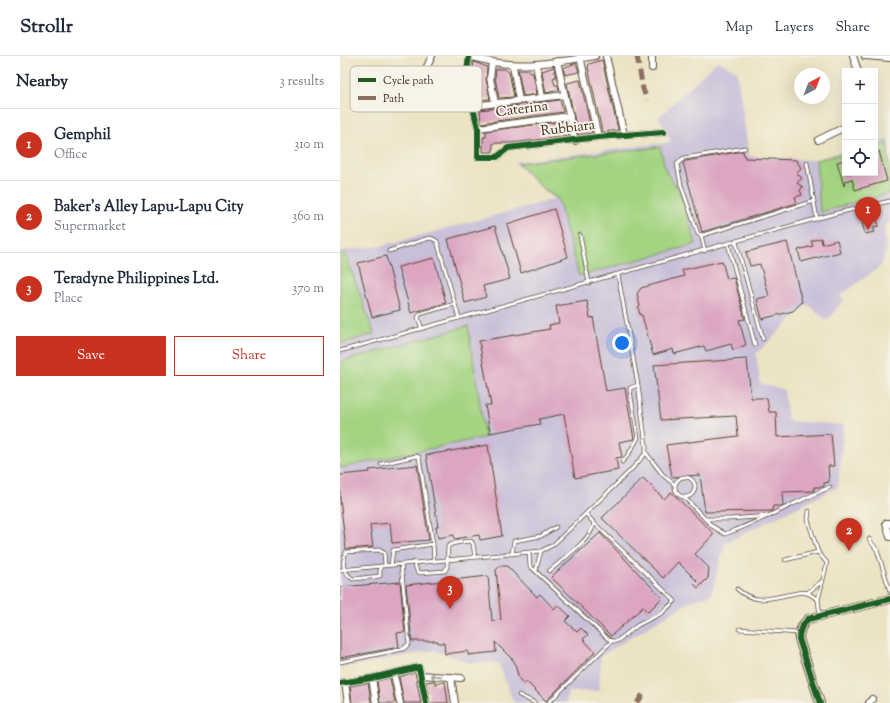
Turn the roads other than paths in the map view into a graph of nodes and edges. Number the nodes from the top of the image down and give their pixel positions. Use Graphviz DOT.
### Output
graph roads {
  1 [pos="432,56"];
  2 [pos="469,56"];
  3 [pos="594,56"];
  4 [pos="606,56"];
  5 [pos="652,56"];
  6 [pos="853,56"];
  7 [pos="864,56"];
  8 [pos="580,57"];
  9 [pos="890,58"];
  10 [pos="558,62"];
  11 [pos="492,63"];
  12 [pos="536,64"];
  13 [pos="427,66"];
  14 [pos="468,66"];
  15 [pos="513,66"];
  16 [pos="652,68"];
  17 [pos="857,68"];
  18 [pos="565,94"];
  19 [pos="542,97"];
  20 [pos="519,100"];
  21 [pos="495,103"];
  22 [pos="482,105"];
  23 [pos="474,112"];
  24 [pos="570,116"];
  25 [pos="478,128"];
  26 [pos="842,128"];
  27 [pos="664,132"];
  28 [pos="624,134"];
  29 [pos="598,137"];
  30 [pos="818,140"];
  31 [pos="575,141"];
  32 [pos="745,148"];
  33 [pos="808,163"];
  34 [pos="890,201"];
  35 [pos="814,202"];
  36 [pos="817,219"];
  37 [pos="580,235"];
  38 [pos="701,235"];
  39 [pos="736,242"];
  40 [pos="728,244"];
  41 [pos="389,250"];
  42 [pos="705,251"];
  43 [pos="618,275"];
  44 [pos="589,283"];
  45 [pos="455,304"];
  46 [pos="459,318"];
  47 [pos="422,329"];
  48 [pos="763,338"];
  49 [pos="755,345"];
  50 [pos="340,351"];
  51 [pos="638,385"];
  52 [pos="646,453"];
  53 [pos="622,462"];
  54 [pos="381,464"];
  55 [pos="675,485"];
  56 [pos="830,487"];
  57 [pos="684,497"];
  58 [pos="809,511"];
  59 [pos="586,514"];
  60 [pos="772,516"];
  61 [pos="705,519"];
  62 [pos="594,523"];
  63 [pos="890,523"];
  64 [pos="556,527"];
  65 [pos="890,537"];
  66 [pos="868,539"];
  67 [pos="433,544"];
  68 [pos="542,551"];
  69 [pos="818,552"];
  70 [pos="529,553"];
  71 [pos="512,554"];
  72 [pos="475,557"];
  73 [pos="447,559"];
  74 [pos="434,560"];
  75 [pos="785,560"];
  76 [pos="414,562"];
  77 [pos="401,564"];
  78 [pos="385,565"];
  79 [pos="391,565"];
  80 [pos="380,566"];
  81 [pos="342,569"];
  82 [pos="536,570"];
  83 [pos="549,571"];
  84 [pos="821,582"];
  85 [pos="737,589"];
  86 [pos="890,590"];
  87 [pos="807,593"];
  88 [pos="890,599"];
  89 [pos="818,600"];
  90 [pos="820,616"];
  91 [pos="738,629"];
  92 [pos="799,633"];
  93 [pos="612,641"];
  94 [pos="340,662"];
  95 [pos="394,674"];
  96 [pos="421,675"];
  97 [pos="451,677"];
  98 [pos="372,678"];
  99 [pos="461,678"];
  100 [pos="343,682"];
  101 [pos="519,695"];
  102 [pos="348,703"];
  103 [pos="376,703"];
  104 [pos="400,703"];
  105 [pos="426,703"];
  106 [pos="455,703"];
  107 [pos="535,703"];
  108 [pos="548,703"];
  109 [pos="820,703"];
  1 -- 13 [label="street"];
  2 -- 11 [label="street"];
  2 -- 14 [label="street"];
  3 -- 8 [label="street"];
  4 -- 28 [label="street"];
  5 -- 16 [label="street"];
  6 -- 17 [label="street"];
  7 -- 9 [label="street"];
  8 -- 10 [label="street"];
  8 -- 29 [label="street"];
  10 -- 12 [label="street"];
  10 -- 18 [label="street"];
  11 -- 15 [label="street"];
  11 -- 21 [label="street"];
  12 -- 15 [label="street"];
  12 -- 19 [label="street"];
  15 -- 20 [label="street"];
  18 -- 19 [label="street"];
  18 -- 24 [label="street"];
  19 -- 20 [label="street"];
  20 -- 21 [label="street"];
  21 -- 22 [label="street"];
  23 -- 25 [label="street"];
  24 -- 25 [label="street, Caterina"];
  24 -- 31 [label="street"];
  25 -- 31 [label="street, Rubbiara"];
  26 -- 30 [label="street"];
  27 -- 28 [label="street, Rubbiara"];
  28 -- 29 [label="street, Rubbiara"];
  29 -- 31 [label="street, Rubbiara"];
  32 -- 38 [label="lane"];
  33 -- 35 [label="lane"];
  34 -- 36 [label="lane"];
  35 -- 36 [label="lane"];
  35 -- 38 [label="lane"];
  36 -- 39 [label="lane"];
  37 -- 44 [label="lane"];
  38 -- 42 [label="lane"];
  39 -- 40 [label="lane"];
  39 -- 48 [label="lane"];
  40 -- 42 [label="lane"];
  40 -- 49 [label="lane"];
  41 -- 45 [label="lane"];
  42 -- 43 [label="lane"];
  43 -- 44 [label="lane"];
  43 -- 51 [label="lane"];
  44 -- 46 [label="lane"];
  45 -- 46 [label="lane"];
  45 -- 47 [label="lane"];
  46 -- 47 [label="lane"];
  47 -- 50 [label="lane"];
  51 -- 52 [label="lane"];
  51 -- 53 [label="lane"];
  52 -- 55 [label="lane"];
  52 -- 59 [label="lane"];
  54 -- 67 [label="lane"];
  55 -- 57 [label="lane"];
  55 -- 57 [label="lane"];
  56 -- 60 [label="lane"];
  57 -- 61 [label="lane"];
  58 -- 69 [label="lane"];
  59 -- 62 [label="lane"];
  59 -- 68 [label="lane"];
  60 -- 61 [label="lane"];
  60 -- 61 [label="lane"];
  62 -- 83 [label="lane"];
  62 -- 93 [label="lane"];
  63 -- 65 [label="street"];
  64 -- 71 [label="lane"];
  66 -- 86 [label="lane"];
  67 -- 74 [label="lane"];
  67 -- 79 [label="lane"];
  68 -- 70 [label="lane"];
  68 -- 82 [label="lane"];
  69 -- 75 [label="lane"];
  69 -- 84 [label="lane"];
  70 -- 71 [label="lane"];
  70 -- 82 [label="lane"];
  71 -- 72 [label="lane"];
  72 -- 73 [label="lane"];
  72 -- 73 [label="lane"];
  73 -- 74 [label="lane"];
  73 -- 76 [label="lane"];
  74 -- 76 [label="lane"];
  76 -- 77 [label="lane"];
  77 -- 79 [label="lane"];
  77 -- 94 [label="lane"];
  78 -- 79 [label="lane"];
  78 -- 80 [label="lane"];
  78 -- 81 [label="lane"];
  80 -- 81 [label="lane"];
  80 -- 81 [label="lane"];
  82 -- 93 [label="lane"];
  84 -- 87 [label="lane"];
  84 -- 89 [label="lane"];
  85 -- 87 [label="lane"];
  87 -- 89 [label="lane"];
  88 -- 90 [label="street"];
  89 -- 90 [label="lane"];
  90 -- 92 [label="street"];
  91 -- 92 [label="lane"];
  92 -- 109 [label="street"];
  93 -- 108 [label="lane"];
  95 -- 96 [label="street"];
  95 -- 98 [label="street"];
  95 -- 104 [label="street"];
  97 -- 96 [label="street, one-way"];
  96 -- 105 [label="street"];
  97 -- 99 [label="street"];
  97 -- 106 [label="street"];
  98 -- 100 [label="street"];
  98 -- 103 [label="street"];
  100 -- 102 [label="street"];
  101 -- 107 [label="lane"];
}
